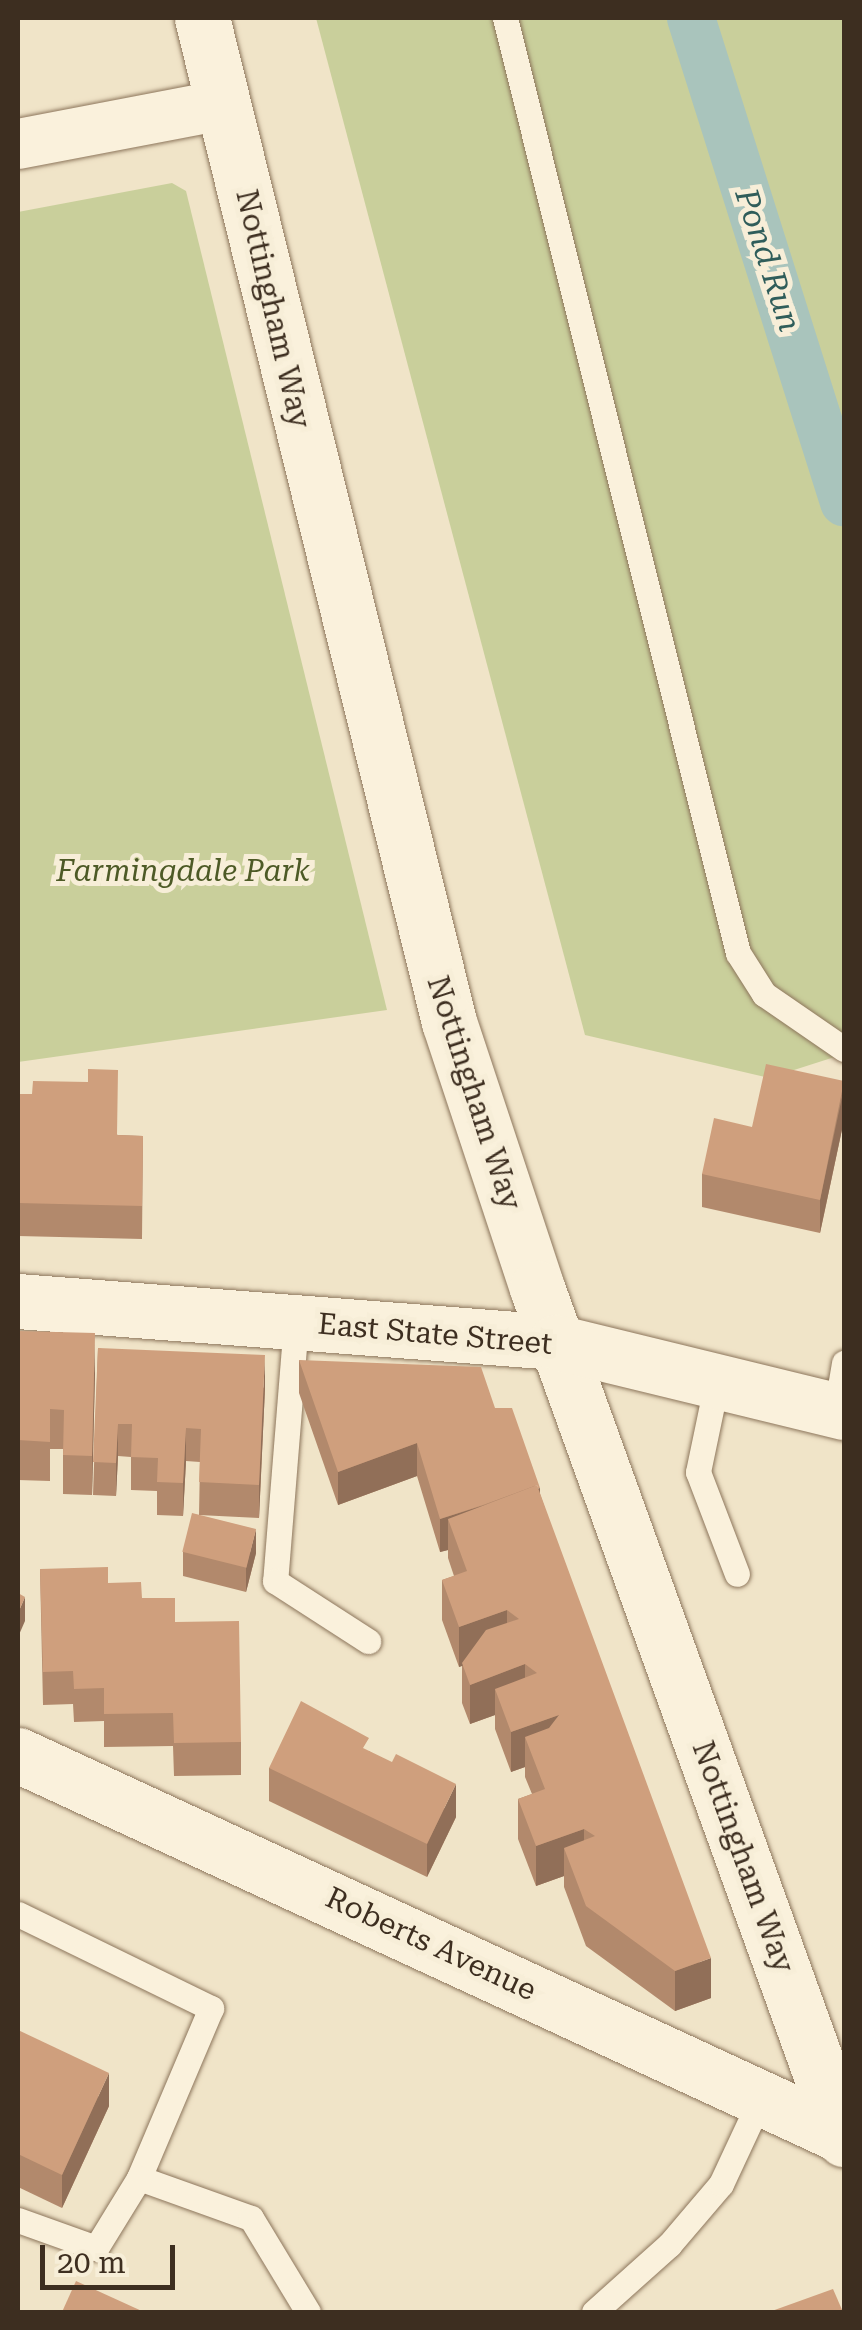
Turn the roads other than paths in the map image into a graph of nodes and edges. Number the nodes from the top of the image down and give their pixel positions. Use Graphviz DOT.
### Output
graph roads {
  1 [pos="202,18"];
  2 [pos="505,18"];
  3 [pos="224,105"];
  4 [pos="18,144"];
  5 [pos="844,1049"];
  6 [pos="18,1300"];
  7 [pos="296,1322"];
  8 [pos="556,1342"];
  9 [pos="717,1381"];
  10 [pos="842,1395"];
  11 [pos="737,1574"];
  12 [pos="368,1640"];
  13 [pos="18,1755"];
  14 [pos="18,1914"];
  15 [pos="762,2096"];
  16 [pos="844,2137"];
  17 [pos="139,2178"];
  18 [pos="18,2220"];
  19 [pos="308,2312"];
  20 [pos="594,2312"];
  1 -- 3 [label="street, Nottingham Way"];
  2 -- 5 [label="lane"];
  3 -- 4 [label="street"];
  3 -- 8 [label="street, Nottingham Way"];
  6 -- 7 [label="street, East State Street"];
  7 -- 8 [label="street, East State Street"];
  7 -- 12 [label="lane"];
  8 -- 9 [label="street, East State Street"];
  8 -- 16 [label="street, Nottingham Way"];
  9 -- 10 [label="street, East State Street"];
  9 -- 11 [label="lane"];
  13 -- 15 [label="street, Roberts Avenue"];
  14 -- 17 [label="lane"];
  15 -- 16 [label="street, Roberts Avenue"];
  15 -- 20 [label="lane"];
  17 -- 18 [label="lane"];
  17 -- 19 [label="lane"];
}
